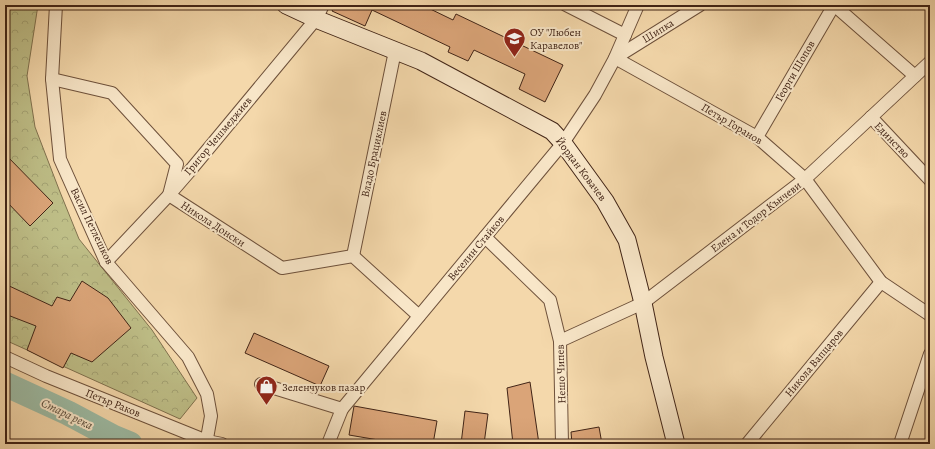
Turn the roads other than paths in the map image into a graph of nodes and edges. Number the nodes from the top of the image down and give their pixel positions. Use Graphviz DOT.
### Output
graph roads {
  1 [pos="56,5"];
  2 [pos="286,5"];
  3 [pos="566,5"];
  4 [pos="638,5"];
  5 [pos="700,5"];
  6 [pos="834,5"];
  7 [pos="319,12"];
  8 [pos="625,35"];
  9 [pos="395,51"];
  10 [pos="615,58"];
  11 [pos="930,62"];
  12 [pos="915,76"];
  13 [pos="52,79"];
  14 [pos="871,118"];
  15 [pos="757,137"];
  16 [pos="563,143"];
  17 [pos="805,179"];
  18 [pos="930,180"];
  19 [pos="169,195"];
  20 [pos="485,237"];
  21 [pos="353,256"];
  22 [pos="106,262"];
  23 [pos="881,282"];
  24 [pos="643,303"];
  25 [pos="930,315"];
  26 [pos="419,316"];
  27 [pos="560,341"];
  28 [pos="930,354"];
  29 [pos="5,357"];
  30 [pos="261,384"];
  31 [pos="342,409"];
  32 [pos="206,443"];
  33 [pos="222,444"];
  34 [pos="328,444"];
  35 [pos="562,444"];
  36 [pos="676,444"];
  37 [pos="747,444"];
  38 [pos="900,444"];
  1 -- 13 [label="street, Васил Петлешков"];
  2 -- 7 [label="street, Йордан Ковачев"];
  3 -- 8 [label="street"];
  4 -- 8 [label="street, Веселин Стайков"];
  5 -- 10 [label="street, Шипка"];
  6 -- 12 [label="street, Георги Шопов"];
  6 -- 15 [label="street, Георги Шопов"];
  7 -- 9 [label="street, Йордан Ковачев"];
  7 -- 19 [label="street, Григор Чешмеджиев"];
  8 -- 10 [label="street, Веселин Стайков"];
  9 -- 16 [label="street, Йордан Ковачев"];
  9 -- 21 [label="street, Владо Брациклиев"];
  10 -- 15 [label="street, Петър Горанов"];
  10 -- 16 [label="street, Веселин Стайков"];
  11 -- 12 [label="street, Елена и Тодор Кънчеви"];
  12 -- 14 [label="street, Елена и Тодор Кънчеви"];
  13 -- 19 [label="street, Никола Донски"];
  13 -- 22 [label="street, Васил Петлешков"];
  14 -- 17 [label="street, Елена и Тодор Кънчеви"];
  14 -- 18 [label="street, Единство"];
  15 -- 17 [label="street, Петър Горанов"];
  16 -- 20 [label="street, Веселин Стайков"];
  16 -- 24 [label="street, Йордан Ковачев"];
  17 -- 23 [label="street, Петър Горанов"];
  17 -- 24 [label="street, Елена и Тодор Кънчеви"];
  19 -- 21 [label="street, Никола Донски"];
  19 -- 22 [label="street, Григор Чешмеджиев"];
  20 -- 26 [label="street, Веселин Стайков"];
  20 -- 27 [label="street, Нешо Чипев"];
  21 -- 26 [label="street"];
  22 -- 32 [label="street, Васил Петлешков"];
  23 -- 25 [label="street, Петър Горанов"];
  23 -- 37 [label="street, Никола Вапцаров"];
  24 -- 27 [label="street, Елена и Тодор Кънчеви"];
  24 -- 36 [label="street, Йордан Ковачев"];
  26 -- 31 [label="street, Веселин Стайков"];
  27 -- 35 [label="street, Нешо Чипев"];
  28 -- 38 [label="street"];
  29 -- 32 [label="street, Петър Раков"];
  30 -- 31 [label="street"];
  31 -- 34 [label="street, Веселин Стайков"];
  32 -- 33 [label="street, Петър Раков"];
}
